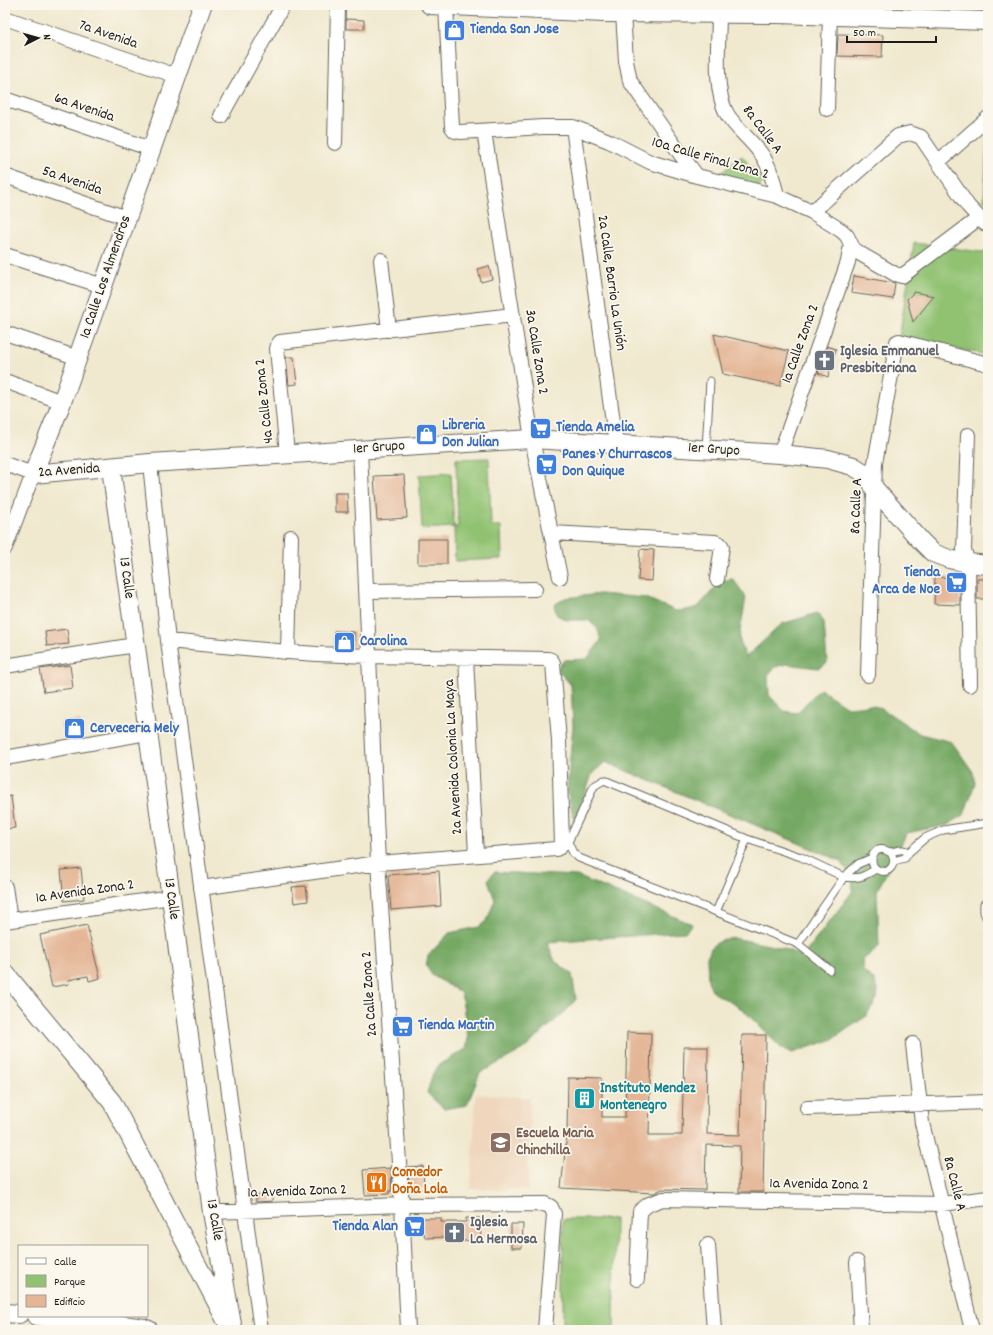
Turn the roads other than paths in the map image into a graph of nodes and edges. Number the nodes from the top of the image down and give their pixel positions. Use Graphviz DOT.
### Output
graph roads {
  1 [pos="204,5"];
  2 [pos="283,5"];
  3 [pos="338,5"];
  4 [pos="430,5"];
  5 [pos="446,6"];
  6 [pos="515,7"];
  7 [pos="604,9"];
  8 [pos="778,9"];
  9 [pos="624,13"];
  10 [pos="719,14"];
  11 [pos="839,14"];
  12 [pos="5,18"];
  13 [pos="988,21"];
  14 [pos="177,76"];
  15 [pos="5,99"];
  16 [pos="827,109"];
  17 [pos="221,116"];
  18 [pos="988,118"];
  19 [pos="573,127"];
  20 [pos="484,131"];
  21 [pos="335,143"];
  22 [pos="151,149"];
  23 [pos="938,162"];
  24 [pos="5,176"];
  25 [pos="697,176"];
  26 [pos="777,196"];
  27 [pos="812,212"];
  28 [pos="127,218"];
  29 [pos="984,221"];
  30 [pos="852,247"];
  31 [pos="5,255"];
  32 [pos="382,260"];
  33 [pos="103,286"];
  34 [pos="513,315"];
  35 [pos="389,330"];
  36 [pos="5,333"];
  37 [pos="78,358"];
  38 [pos="988,364"];
  39 [pos="5,381"];
  40 [pos="710,381"];
  41 [pos="62,402"];
  42 [pos="968,435"];
  43 [pos="532,439"];
  44 [pos="616,444"];
  45 [pos="360,449"];
  46 [pos="706,449"];
  47 [pos="287,454"];
  48 [pos="780,454"];
  49 [pos="150,463"];
  50 [pos="5,464"];
  51 [pos="112,468"];
  52 [pos="33,474"];
  53 [pos="874,488"];
  54 [pos="552,533"];
  55 [pos="291,537"];
  56 [pos="5,548"];
  57 [pos="968,563"];
  58 [pos="988,565"];
  59 [pos="560,577"];
  60 [pos="717,579"];
  61 [pos="535,589"];
  62 [pos="366,591"];
  63 [pos="168,641"];
  64 [pos="135,645"];
  65 [pos="288,652"];
  66 [pos="370,656"];
  67 [pos="466,658"];
  68 [pos="5,666"];
  69 [pos="868,675"];
  70 [pos="970,685"];
  71 [pos="147,733"];
  72 [pos="5,758"];
  73 [pos="988,823"];
  74 [pos="747,839"];
  75 [pos="890,852"];
  76 [pos="909,852"];
  77 [pos="476,855"];
  78 [pos="872,858"];
  79 [pos="894,861"];
  80 [pos="378,863"];
  81 [pos="876,869"];
  82 [pos="844,877"];
  83 [pos="5,887"];
  84 [pos="201,888"];
  85 [pos="171,897"];
  86 [pos="988,901"];
  87 [pos="716,912"];
  88 [pos="988,919"];
  89 [pos="8,921"];
  90 [pos="798,944"];
  91 [pos="830,970"];
  92 [pos="5,973"];
  93 [pos="913,1044"];
  94 [pos="988,1102"];
  95 [pos="920,1104"];
  96 [pos="807,1108"];
  97 [pos="988,1198"];
  98 [pos="942,1204"];
  99 [pos="402,1205"];
  100 [pos="245,1210"];
  101 [pos="212,1212"];
  102 [pos="708,1245"];
  103 [pos="857,1262"];
  104 [pos="637,1279"];
  105 [pos="5,1313"];
  106 [pos="18,1314"];
  107 [pos="44,1317"];
  108 [pos="146,1329"];
  109 [pos="232,1330"];
  110 [pos="261,1330"];
  111 [pos="408,1330"];
  112 [pos="545,1330"];
  113 [pos="714,1330"];
  114 [pos="862,1330"];
  115 [pos="972,1330"];
  1 -- 14 [label="street, 1a Calle Los Almendros"];
  2 -- 17 [label="street"];
  3 -- 21 [label="street"];
  4 -- 5 [label="street"];
  5 -- 6 [label="street"];
  5 -- 20 [label="street, 10a Calle Final Zona 2"];
  6 -- 7 [label="street"];
  7 -- 9 [label="street"];
  8 -- 10 [label="street"];
  8 -- 11 [label="street"];
  9 -- 10 [label="street"];
  9 -- 25 [label="street"];
  10 -- 26 [label="street, 8a Calle A"];
  11 -- 13 [label="street"];
  11 -- 16 [label="street"];
  12 -- 14 [label="street, 7a Avenida"];
  14 -- 22 [label="street, 1a Calle Los Almendros"];
  15 -- 22 [label="street, 6a Avenida"];
  18 -- 23 [label="street"];
  19 -- 20 [label="street, 10a Calle Final Zona 2"];
  19 -- 25 [label="street, 10a Calle Final Zona 2"];
  19 -- 44 [label="street, 2a Calle, Barrio La Unión"];
  20 -- 34 [label="street, 3a Calle Zona 2"];
  22 -- 28 [label="street, 1a Calle Los Almendros"];
  23 -- 27 [label="street"];
  23 -- 29 [label="street"];
  24 -- 28 [label="street, 5a Avenida"];
  25 -- 26 [label="street, 10a Calle Final Zona 2"];
  26 -- 27 [label="street, 10a Calle Final Zona 2"];
  27 -- 30 [label="street, 10a Calle Final Zona 2"];
  28 -- 33 [label="street, 1a Calle Los Almendros"];
  29 -- 30 [label="street, 10a Calle Final Zona 2"];
  30 -- 48 [label="street, 1a Calle Zona 2"];
  31 -- 33 [label="street"];
  32 -- 35 [label="street"];
  33 -- 37 [label="street, 1a Calle Los Almendros"];
  34 -- 35 [label="street"];
  34 -- 43 [label="street, 3a Calle Zona 2"];
  35 -- 47 [label="street, 4a Calle Zona 2"];
  36 -- 37 [label="street"];
  37 -- 41 [label="street, 1a Calle Los Almendros"];
  38 -- 53 [label="street, 8a Calle A"];
  39 -- 41 [label="street"];
  40 -- 46 [label="lane"];
  41 -- 52 [label="street, 1a Calle Los Almendros"];
  42 -- 57 [label="street"];
  43 -- 44 [label="street, 1er Grupo"];
  43 -- 45 [label="street, 1er Grupo"];
  43 -- 54 [label="street, 3a Calle Zona 2"];
  44 -- 46 [label="street, 1er Grupo"];
  45 -- 47 [label="street, 1er Grupo"];
  45 -- 62 [label="street, 2a Calle Zona 2"];
  46 -- 48 [label="street, 1er Grupo"];
  47 -- 49 [label="street, 1er Grupo"];
  48 -- 53 [label="street, 1er Grupo"];
  49 -- 51 [label="street, 1er Grupo"];
  49 -- 63 [label="street"];
  50 -- 52 [label="street, 2a Avenida"];
  51 -- 52 [label="street, 2a Avenida"];
  51 -- 64 [label="street, 13 Calle"];
  52 -- 56 [label="street, 1a Calle Los Almendros"];
  53 -- 57 [label="street, 1er Grupo"];
  53 -- 69 [label="street, 8a Calle A"];
  54 -- 59 [label="street, 3a Calle Zona 2"];
  54 -- 60 [label="street"];
  55 -- 65 [label="street"];
  57 -- 58 [label="street, 1er Grupo"];
  57 -- 70 [label="street"];
  61 -- 62 [label="street"];
  62 -- 66 [label="street, 2a Calle Zona 2"];
  63 -- 65 [label="street"];
  63 -- 84 [label="street"];
  64 -- 68 [label="street"];
  64 -- 71 [label="street, 13 Calle"];
  65 -- 66 [label="street"];
  66 -- 67 [label="street"];
  66 -- 80 [label="street, 2a Calle Zona 2"];
  67 -- 77 [label="street, 2a Avenida Colonia La Maya"];
  67 -- 77 [label="street"];
  71 -- 72 [label="street"];
  71 -- 85 [label="street, 13 Calle"];
  73 -- 76 [label="lane"];
  74 -- 82 [label="lane"];
  74 -- 87 [label="lane"];
  74 -- 87 [label="lane"];
  75 -- 76 [label="lane"];
  75 -- 78 [label="lane"];
  75 -- 79 [label="lane"];
  76 -- 79 [label="lane"];
  77 -- 80 [label="street"];
  78 -- 81 [label="lane"];
  78 -- 82 [label="lane"];
  79 -- 81 [label="lane"];
  80 -- 84 [label="street"];
  80 -- 99 [label="street, 2a Calle Zona 2"];
  81 -- 82 [label="lane"];
  82 -- 90 [label="lane"];
  83 -- 89 [label="street"];
  84 -- 100 [label="street"];
  85 -- 89 [label="street, 1a Avenida Zona 2"];
  85 -- 101 [label="street, 13 Calle"];
  86 -- 88 [label="lane"];
  87 -- 90 [label="lane"];
  90 -- 91 [label="lane"];
  92 -- 109 [label="street"];
  93 -- 95 [label="street, 8a Calle A"];
  94 -- 95 [label="street"];
  95 -- 96 [label="street"];
  95 -- 98 [label="street, 8a Calle A"];
  97 -- 98 [label="street, 1a Avenida Zona 2"];
  98 -- 104 [label="street, 1a Avenida Zona 2"];
  98 -- 115 [label="street, 8a Calle A"];
  99 -- 100 [label="street, 1a Avenida Zona 2"];
  99 -- 111 [label="street, 2a Calle Zona 2"];
  99 -- 112 [label="street, 1a Avenida Zona 2"];
  100 -- 101 [label="street, 1a Avenida Zona 2"];
  100 -- 110 [label="street"];
  101 -- 109 [label="street, 13 Calle"];
  102 -- 113 [label="street"];
  103 -- 114 [label="street"];
  105 -- 106 [label="street"];
  107 -- 108 [label="street"];
}
